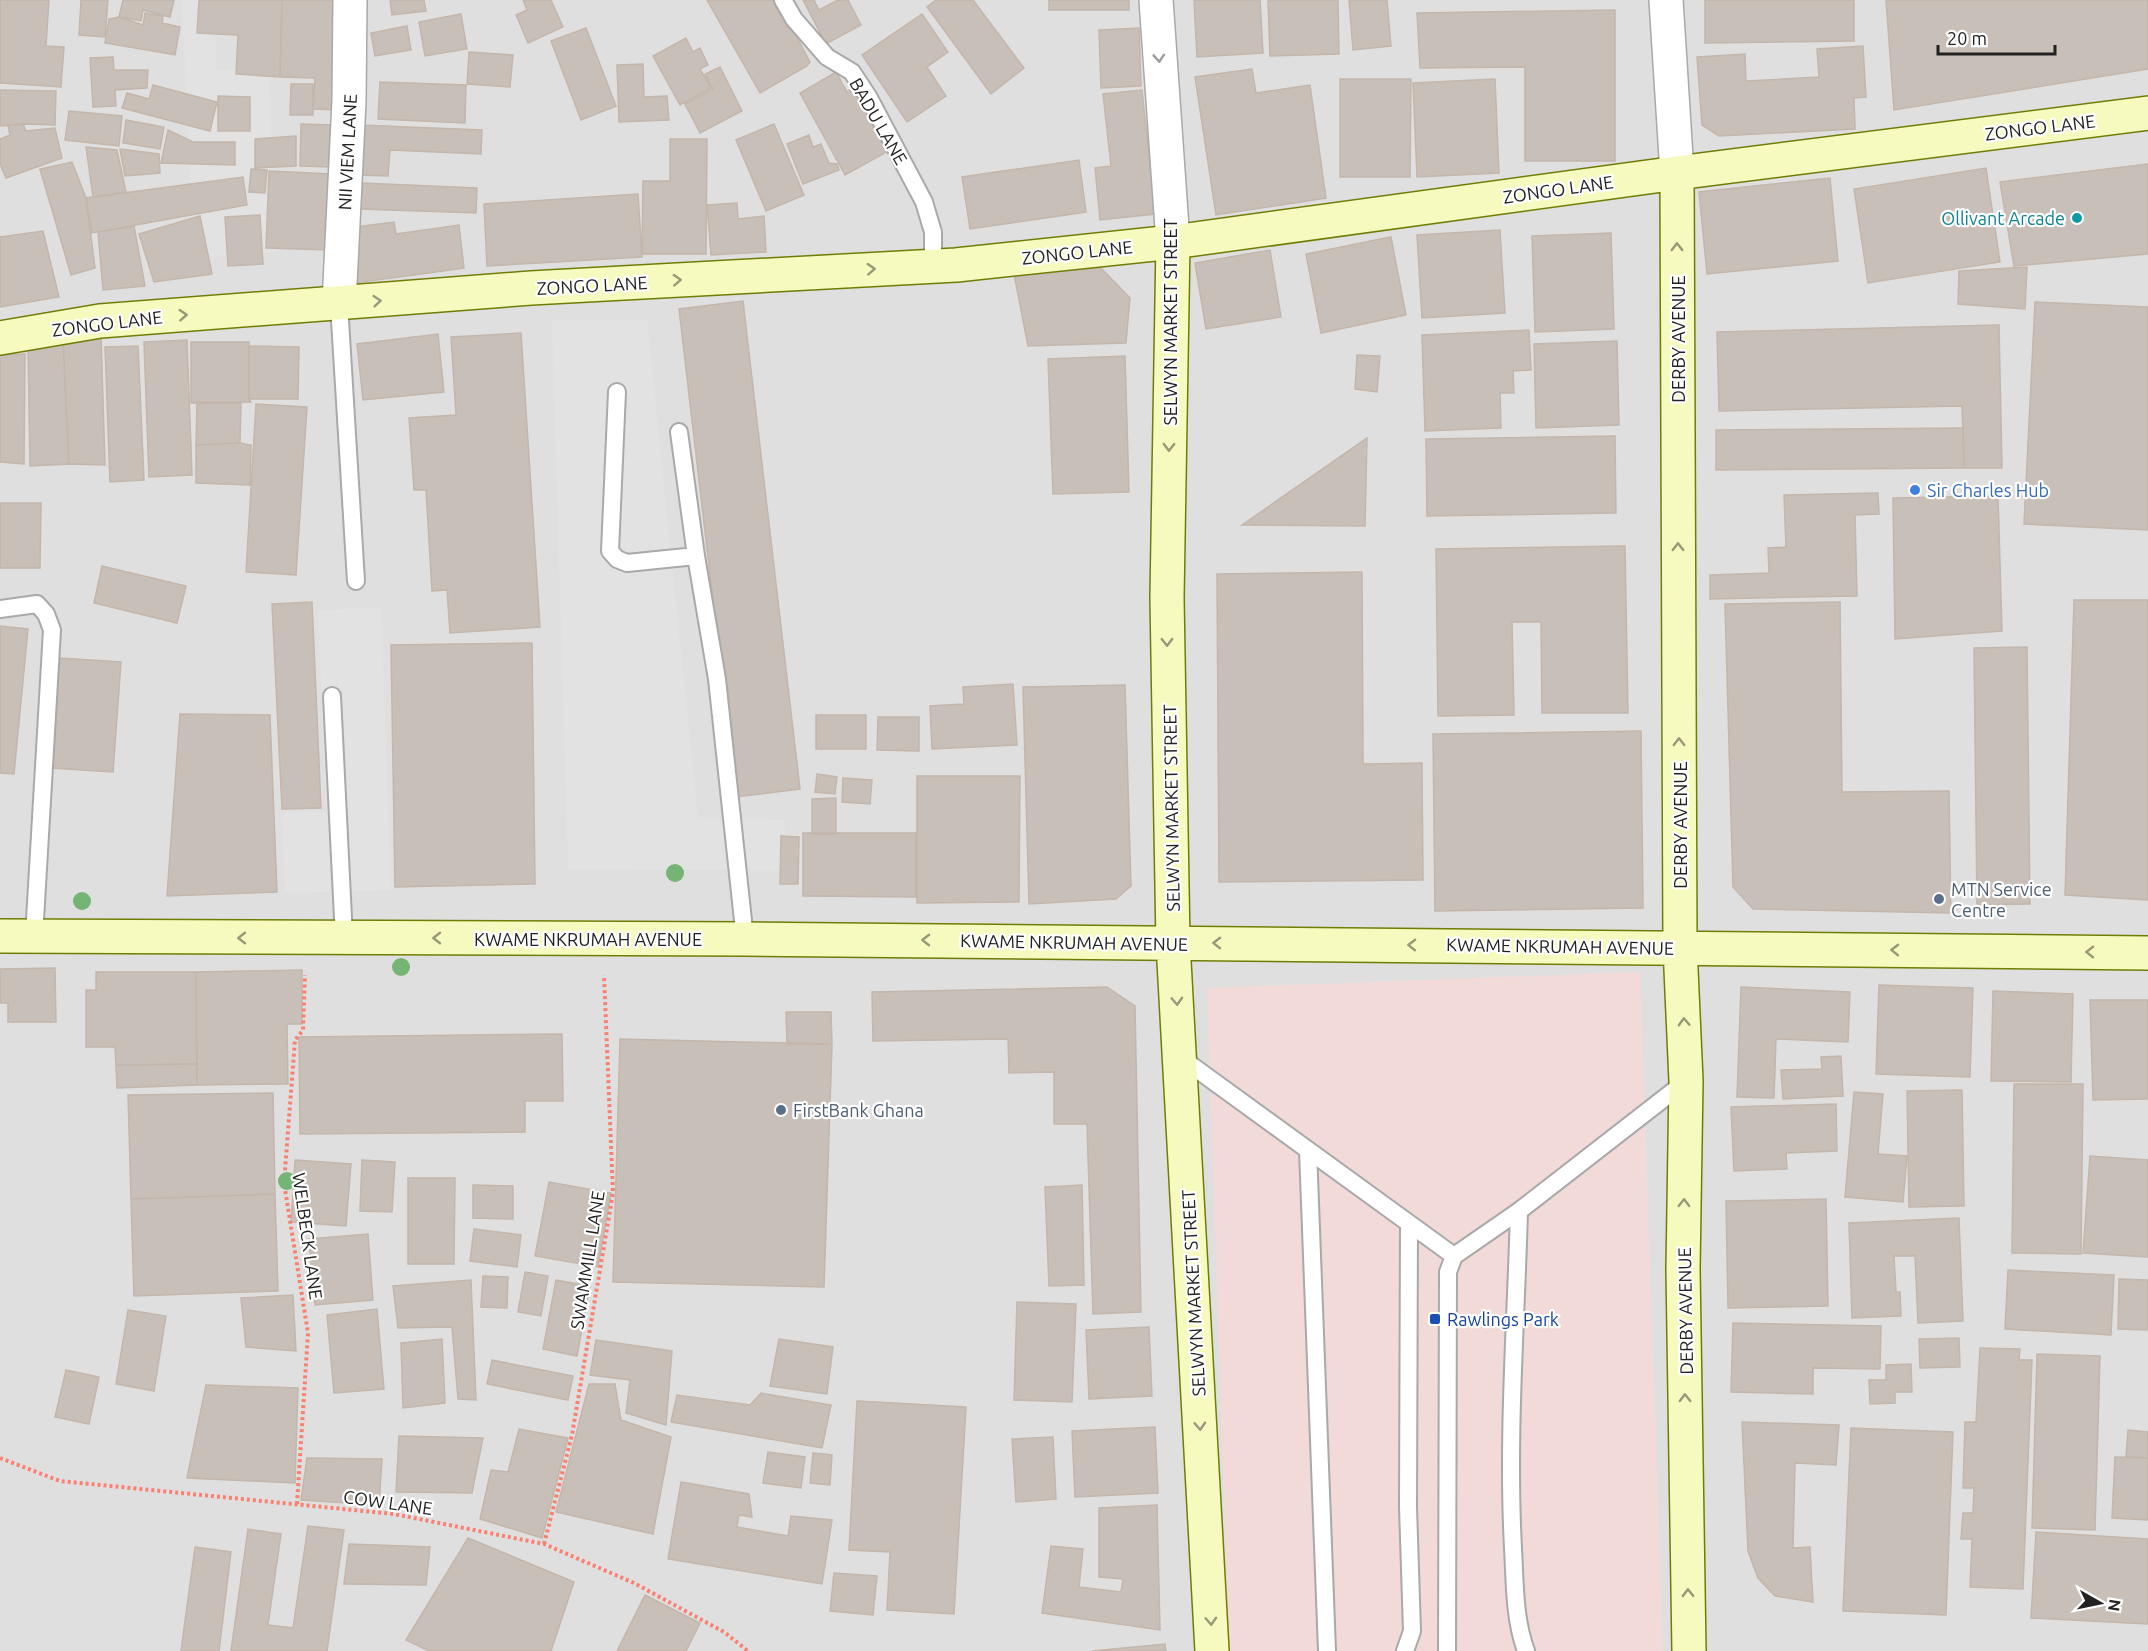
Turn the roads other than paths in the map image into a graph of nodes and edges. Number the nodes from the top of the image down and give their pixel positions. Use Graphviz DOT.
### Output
graph roads {
  1 [pos="350,0"];
  2 [pos="783,0"];
  3 [pos="1156,0"];
  4 [pos="1666,0"];
  5 [pos="2148,113"];
  6 [pos="1677,173"];
  7 [pos="1173,242"];
  8 [pos="933,266"];
  9 [pos="339,304"];
  10 [pos="0,338"];
  11 [pos="617,392"];
  12 [pos="679,432"];
  13 [pos="696,556"];
  14 [pos="356,581"];
  15 [pos="0,609"];
  16 [pos="332,696"];
  17 [pos="0,936"];
  18 [pos="34,937"];
  19 [pos="344,938"];
  20 [pos="745,939"];
  21 [pos="1173,943"];
  22 [pos="1680,947"];
  23 [pos="2148,953"];
  24 [pos="1180,1057"];
  25 [pos="1686,1081"];
  26 [pos="1308,1150"];
  27 [pos="1519,1211"];
  28 [pos="1409,1224"];
  29 [pos="1454,1256"];
  30 [pos="1212,1651"];
  31 [pos="1327,1651"];
  32 [pos="1405,1651"];
  33 [pos="1447,1651"];
  34 [pos="1526,1651"];
  35 [pos="1689,1651"];
  1 -- 9 [label="street, NII VIEM LANE"];
  2 -- 8 [label="lane, BADU LANE"];
  3 -- 7 [label="street, SELWYN MARKET STREET, one-way"];
  4 -- 6 [label="street, DERBY AVENUE"];
  5 -- 6 [label="main road, ZONGO LANE"];
  6 -- 7 [label="main road, ZONGO LANE"];
  22 -- 6 [label="main road, DERBY AVENUE, one-way"];
  7 -- 8 [label="main road, ZONGO LANE"];
  7 -- 21 [label="main road, SELWYN MARKET STREET, one-way"];
  9 -- 8 [label="main road, ZONGO LANE, one-way"];
  10 -- 9 [label="main road, ZONGO LANE, one-way"];
  9 -- 14 [label="lane"];
  11 -- 13 [label="lane"];
  12 -- 13 [label="lane"];
  13 -- 20 [label="lane"];
  15 -- 18 [label="lane"];
  16 -- 19 [label="lane"];
  17 -- 18 [label="main road, KWAME NKRUMAH AVENUE"];
  19 -- 18 [label="main road, KWAME NKRUMAH AVENUE, one-way"];
  20 -- 19 [label="main road, KWAME NKRUMAH AVENUE, one-way"];
  21 -- 20 [label="main road, KWAME NKRUMAH AVENUE, one-way"];
  22 -- 21 [label="main road, KWAME NKRUMAH AVENUE, one-way"];
  21 -- 24 [label="main road, SELWYN MARKET STREET, one-way"];
  23 -- 22 [label="main road, KWAME NKRUMAH AVENUE, one-way"];
  25 -- 22 [label="main road, DERBY AVENUE, one-way"];
  24 -- 26 [label="lane"];
  24 -- 30 [label="main road, SELWYN MARKET STREET, one-way"];
  25 -- 27 [label="lane"];
  35 -- 25 [label="main road, DERBY AVENUE, one-way"];
  26 -- 28 [label="lane"];
  26 -- 31 [label="lane"];
  27 -- 29 [label="lane"];
  27 -- 34 [label="lane"];
  28 -- 29 [label="lane"];
  28 -- 32 [label="lane"];
  29 -- 33 [label="lane"];
}
